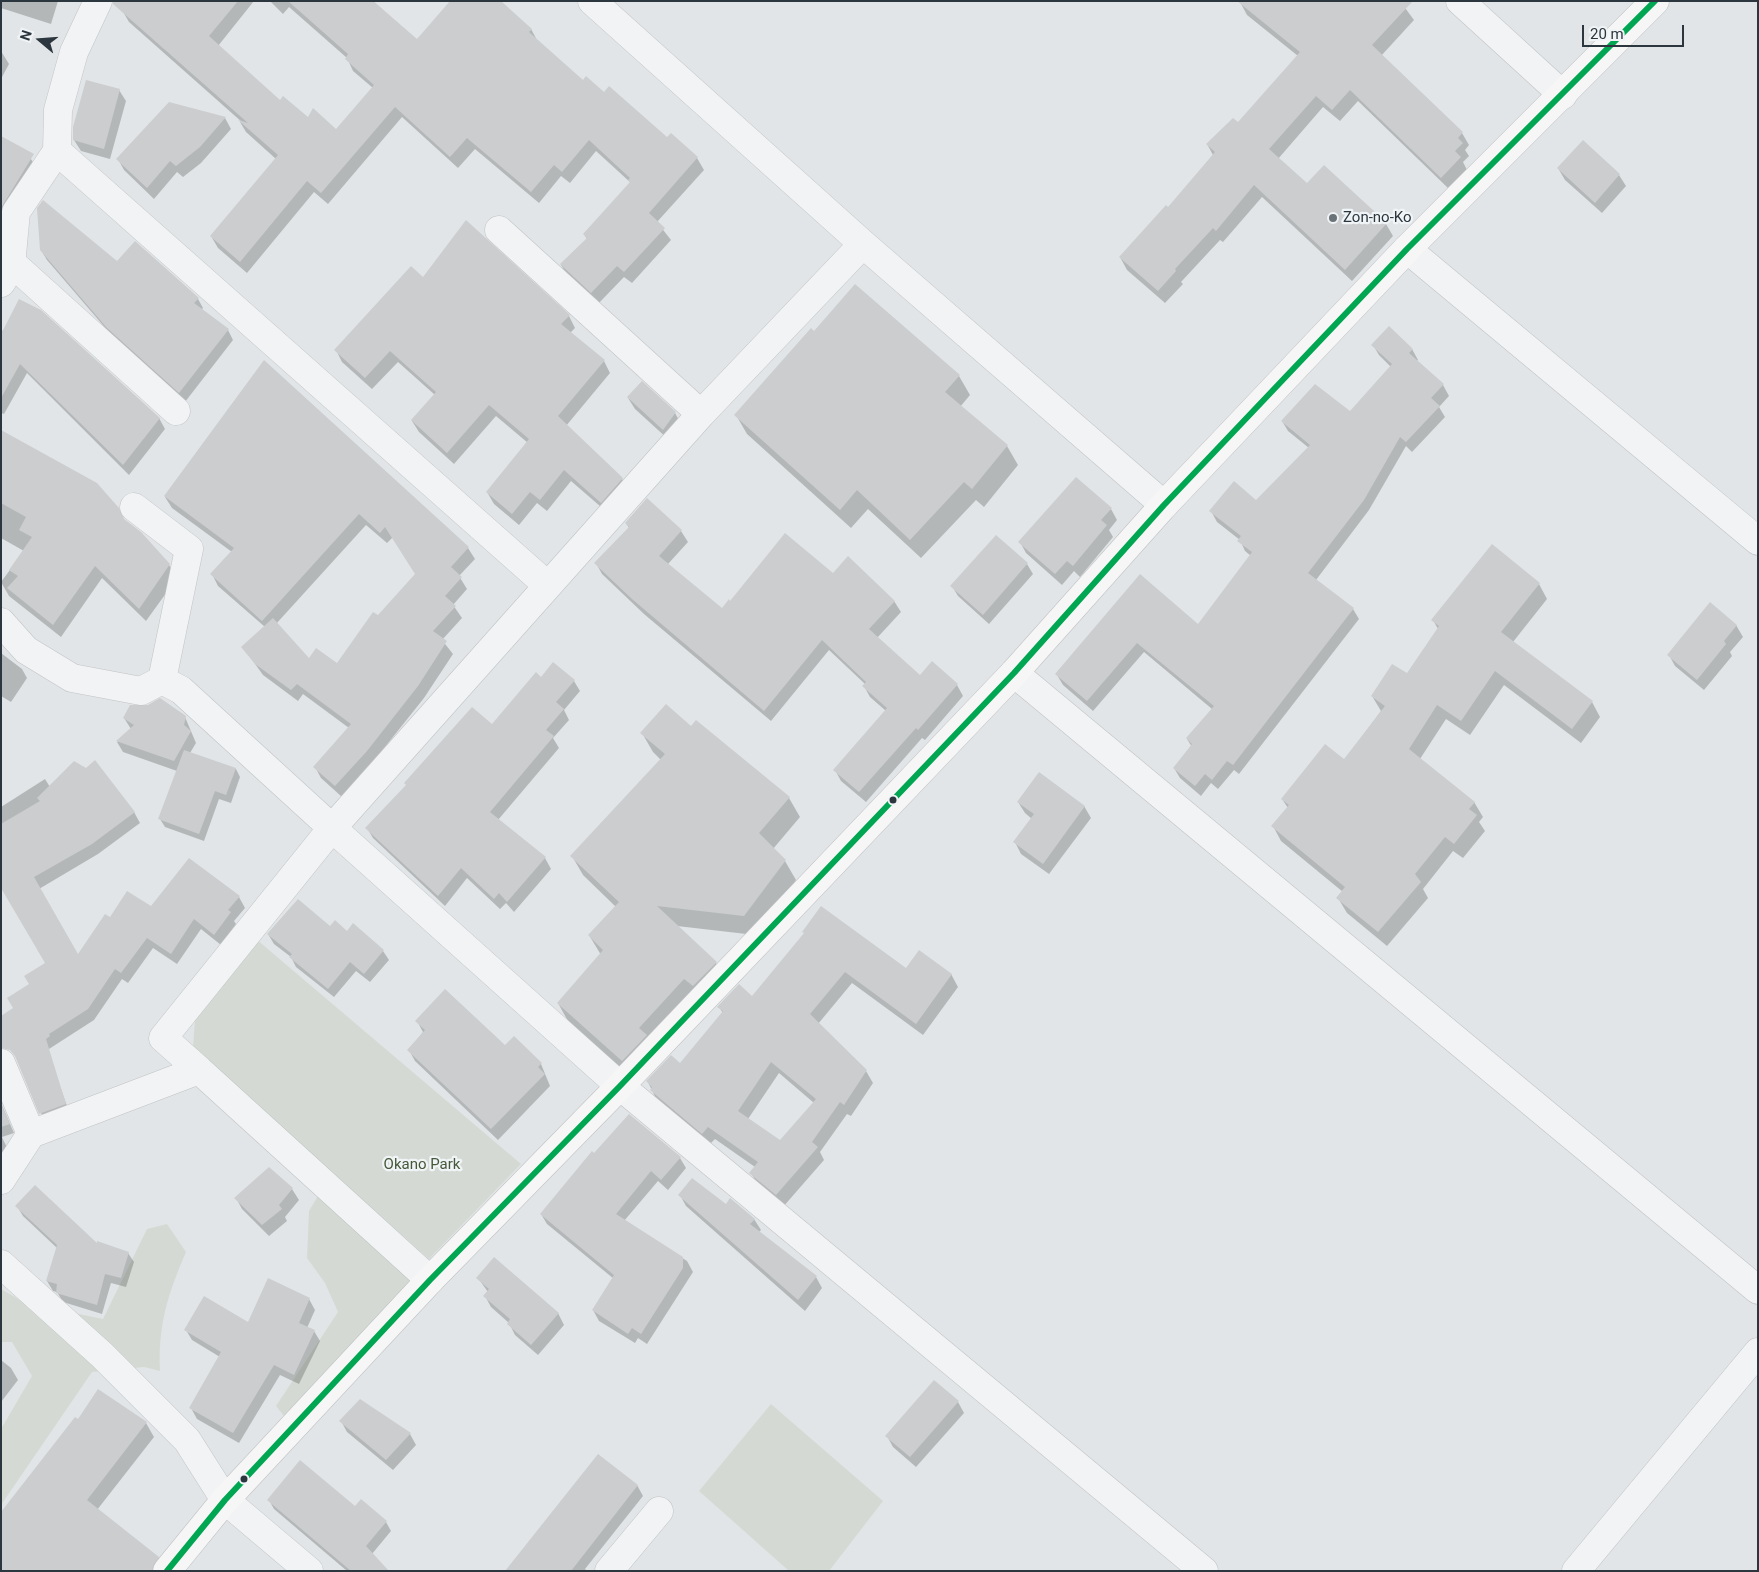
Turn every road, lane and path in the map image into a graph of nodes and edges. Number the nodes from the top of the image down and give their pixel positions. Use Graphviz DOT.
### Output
graph roads {
  1 [pos="98,1"];
  2 [pos="592,1"];
  3 [pos="1460,1"];
  4 [pos="1656,1"];
  5 [pos="1563,95"];
  6 [pos="57,151"];
  7 [pos="499,230"];
  8 [pos="863,244"];
  9 [pos="1407,249"];
  10 [pos="7,273"];
  11 [pos="176,411"];
  12 [pos="701,414"];
  13 [pos="1164,505"];
  14 [pos="134,507"];
  15 [pos="1758,541"];
  16 [pos="547,585"];
  17 [pos="1,622"];
  18 [pos="1014,673"];
  19 [pos="162,680"];
  20 [pos="332,828"];
  21 [pos="1,1064"];
  22 [pos="199,1070"];
  23 [pos="620,1086"];
  24 [pos="30,1134"];
  25 [pos="1,1180"];
  26 [pos="1,1264"];
  27 [pos="430,1280"];
  28 [pos="1758,1290"];
  29 [pos="1758,1352"];
  30 [pos="225,1500"];
  31 [pos="659,1511"];
  32 [pos="167,1571"];
  33 [pos="309,1571"];
  34 [pos="609,1571"];
  35 [pos="1204,1571"];
  36 [pos="1576,1571"];
  1 -- 6 [label="street"];
  2 -- 8 [label="street"];
  3 -- 5 [label="street"];
  4 -- 5 [label="main road"];
  5 -- 9 [label="main road"];
  6 -- 10 [label="street"];
  6 -- 16 [label="street"];
  7 -- 12 [label="street"];
  8 -- 12 [label="street"];
  8 -- 13 [label="street"];
  9 -- 13 [label="main road"];
  9 -- 15 [label="street"];
  10 -- 11 [label="street"];
  12 -- 16 [label="street"];
  13 -- 18 [label="main road"];
  14 -- 19 [label="street"];
  16 -- 20 [label="street"];
  17 -- 19 [label="street"];
  18 -- 23 [label="main road"];
  18 -- 28 [label="street"];
  19 -- 20 [label="street"];
  20 -- 22 [label="street"];
  20 -- 23 [label="street"];
  21 -- 24 [label="street"];
  22 -- 24 [label="street"];
  22 -- 27 [label="street"];
  23 -- 27 [label="main road"];
  23 -- 35 [label="street"];
  24 -- 25 [label="street"];
  26 -- 30 [label="street"];
  27 -- 30 [label="main road"];
  29 -- 36 [label="street"];
  30 -- 32 [label="main road"];
  30 -- 33 [label="street"];
  31 -- 34 [label="street"];
}
